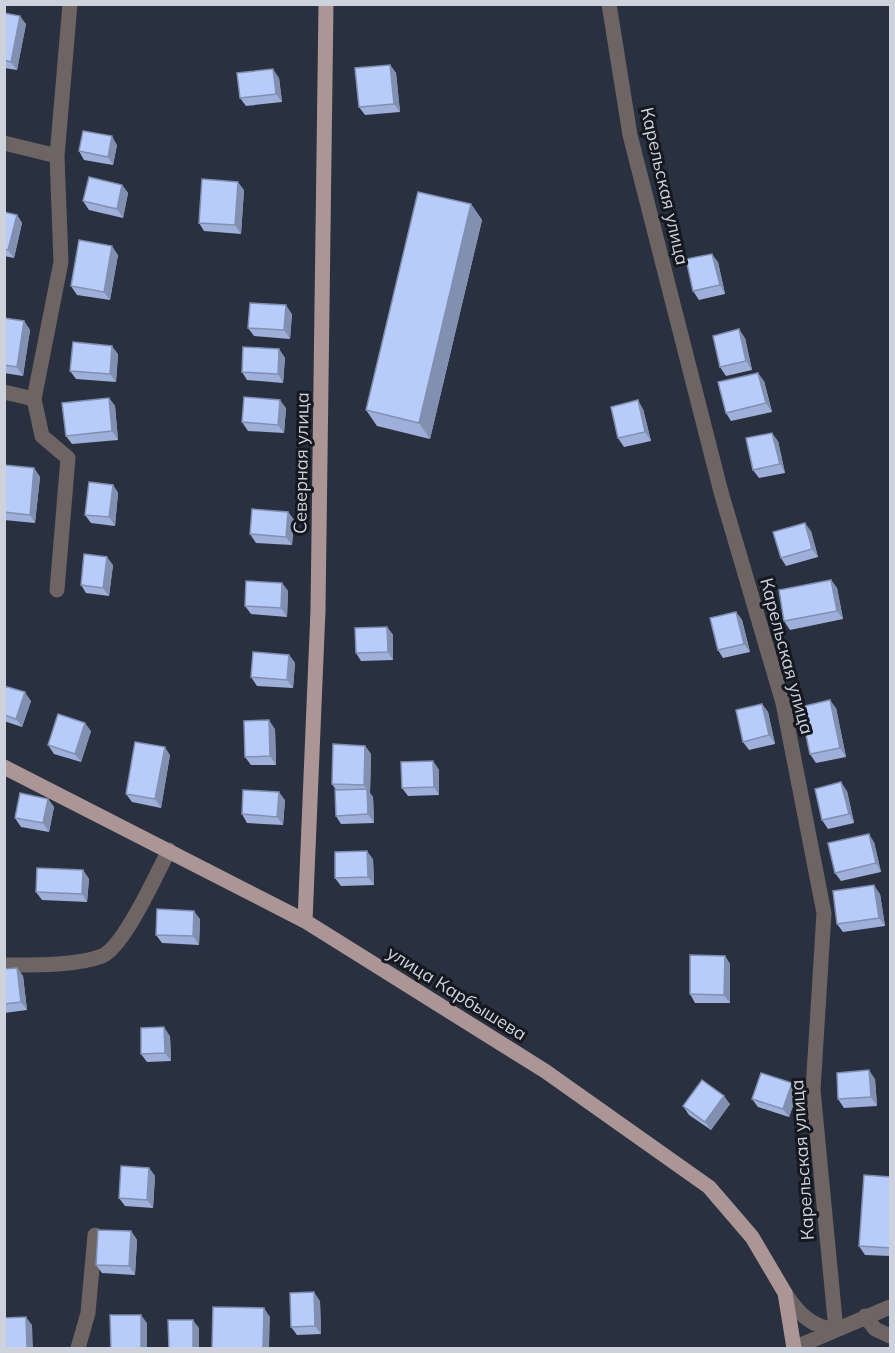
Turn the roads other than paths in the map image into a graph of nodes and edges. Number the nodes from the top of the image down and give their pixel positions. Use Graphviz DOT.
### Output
graph roads {
  1 [pos="70,4"];
  2 [pos="326,4"];
  3 [pos="609,4"];
  4 [pos="4,143"];
  5 [pos="57,156"];
  6 [pos="4,392"];
  7 [pos="34,399"];
  8 [pos="57,590"];
  9 [pos="4,767"];
  10 [pos="169,850"];
  11 [pos="305,921"];
  12 [pos="4,965"];
  13 [pos="95,1235"];
  14 [pos="785,1293"];
  15 [pos="891,1307"];
  16 [pos="865,1316"];
  17 [pos="836,1330"];
  18 [pos="891,1336"];
  19 [pos="78,1348"];
  20 [pos="794,1348"];
  1 -- 5 [label="street"];
  2 -- 11 [label="main road, Северная улица"];
  3 -- 17 [label="street, Карельская улица"];
  4 -- 5 [label="street"];
  5 -- 7 [label="street"];
  6 -- 7 [label="street"];
  7 -- 8 [label="street"];
  9 -- 10 [label="main road, улица Карбышева"];
  10 -- 11 [label="main road, улица Карбышева"];
  10 -- 12 [label="street"];
  11 -- 14 [label="main road, улица Карбышева"];
  13 -- 19 [label="street"];
  14 -- 17 [label="street"];
  14 -- 20 [label="main road, улица Карбышева"];
  15 -- 16 [label="street"];
  16 -- 17 [label="street"];
  16 -- 18 [label="street"];
  17 -- 20 [label="street"];
}
